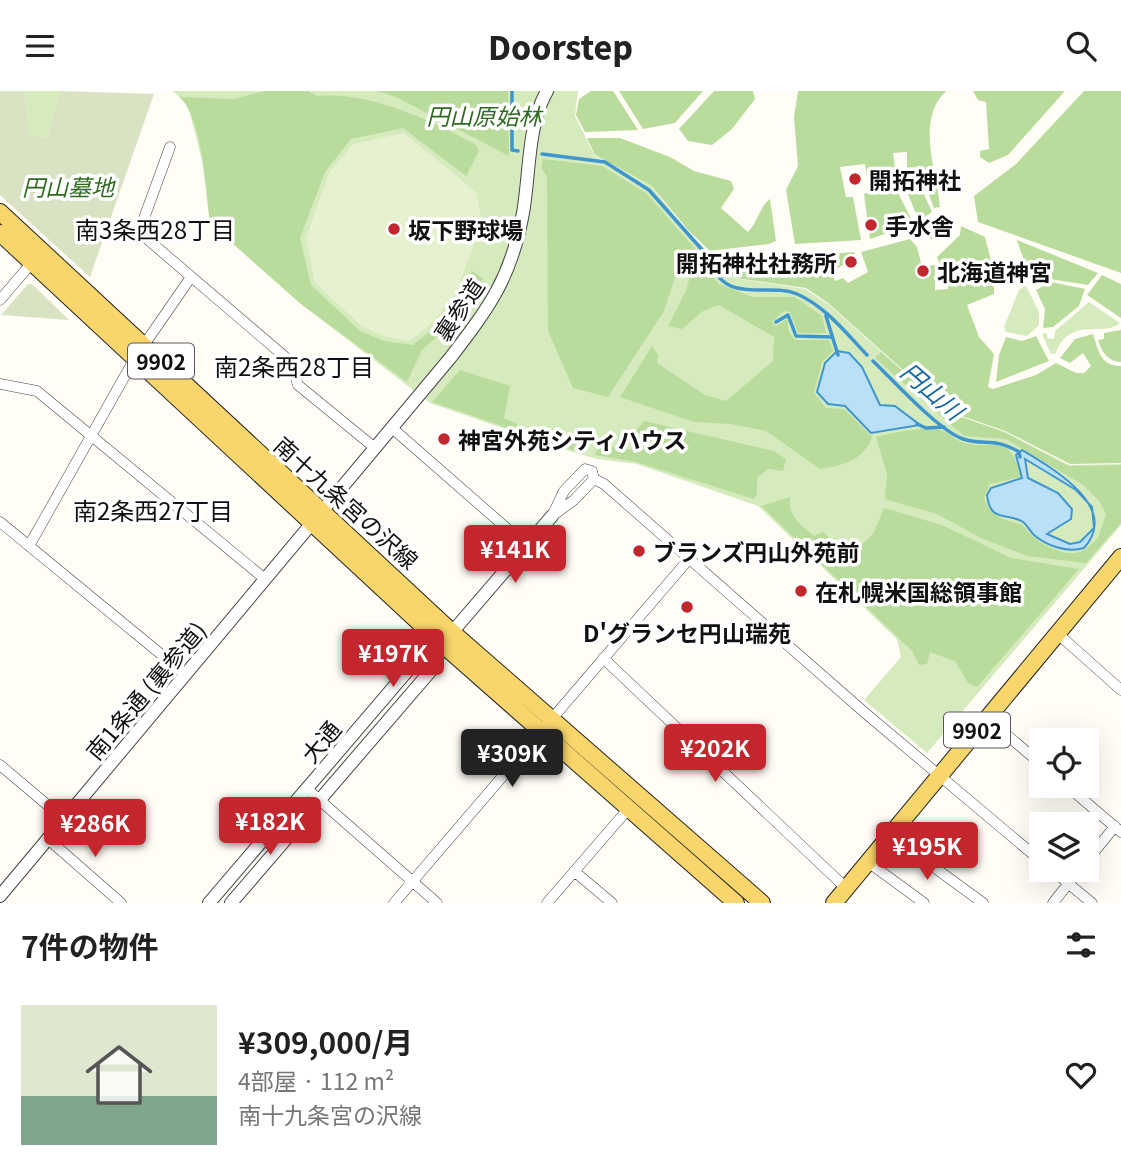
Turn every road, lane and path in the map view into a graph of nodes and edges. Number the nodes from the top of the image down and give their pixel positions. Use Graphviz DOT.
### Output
graph roads {
  1 [pos="547,91"];
  2 [pos="170,147"];
  3 [pos="0,212"];
  4 [pos="0,233"];
  5 [pos="37,256"];
  6 [pos="191,277"];
  7 [pos="0,300"];
  8 [pos="139,351"];
  9 [pos="0,384"];
  10 [pos="392,428"];
  11 [pos="92,435"];
  12 [pos="374,448"];
  13 [pos="552,516"];
  14 [pos="317,517"];
  15 [pos="0,522"];
  16 [pos="527,545"];
  17 [pos="29,546"];
  18 [pos="689,559"];
  19 [pos="1119,562"];
  20 [pos="265,579"];
  21 [pos="1057,632"];
  22 [pos="447,638"];
  23 [pos="603,658"];
  24 [pos="185,674"];
  25 [pos="1121,690"];
  26 [pos="987,718"];
  27 [pos="552,719"];
  28 [pos="541,732"];
  29 [pos="1029,754"];
  30 [pos="0,765"];
  31 [pos="940,774"];
  32 [pos="307,789"];
  33 [pos="1081,798"];
  34 [pos="319,800"];
  35 [pos="629,808"];
  36 [pos="64,819"];
  37 [pos="1118,829"];
  38 [pos="890,835"];
  39 [pos="48,839"];
  40 [pos="1099,849"];
  41 [pos="1029,851"];
  42 [pos="868,862"];
  43 [pos="574,871"];
  44 [pos="412,881"];
  45 [pos="1066,882"];
  46 [pos="1068,884"];
  47 [pos="846,888"];
  48 [pos="0,896"];
  49 [pos="121,903"];
  50 [pos="209,903"];
  51 [pos="231,903"];
  52 [pos="394,903"];
  53 [pos="437,903"];
  54 [pos="547,903"];
  55 [pos="612,903"];
  56 [pos="736,903"];
  57 [pos="762,903"];
  58 [pos="834,903"];
  59 [pos="924,903"];
  60 [pos="983,903"];
  61 [pos="1053,903"];
  62 [pos="1091,903"];
  1 -- 10 [label="street, 裏参道"];
  2 -- 6 [label="street"];
  3 -- 5 [label="main road, 南十九条宮の沢線 / 9902"];
  4 -- 5 [label="main road, 南十九条宮の沢線 / 9902"];
  5 -- 7 [label="street"];
  5 -- 8 [label="main road, 南十九条宮の沢線 / 9902"];
  6 -- 8 [label="street"];
  6 -- 12 [label="street"];
  8 -- 11 [label="street"];
  8 -- 14 [label="main road, 南十九条宮の沢線 / 9902"];
  9 -- 11 [label="street"];
  10 -- 12 [label="street, 裏参道"];
  10 -- 16 [label="street"];
  11 -- 17 [label="street"];
  11 -- 20 [label="street"];
  12 -- 14 [label="street, 裏参道"];
  13 -- 16 [label="street, 大通"];
  13 -- 18 [label="street"];
  14 -- 20 [label="street, 南1条通 (裏参道)"];
  14 -- 22 [label="main road, 南十九条宮の沢線 / 9902"];
  15 -- 17 [label="street"];
  16 -- 22 [label="street, 大通"];
  17 -- 24 [label="street"];
  18 -- 23 [label="street"];
  18 -- 31 [label="street"];
  19 -- 21 [label="main road, 9902"];
  20 -- 24 [label="street, 南1条通 (裏参道)"];
  21 -- 25 [label="street"];
  21 -- 26 [label="main road, 9902"];
  22 -- 27 [label="main road, 南十九条宮の沢線 / 9902"];
  22 -- 28 [label="main road, 南十九条宮の沢線 / 9902"];
  22 -- 32 [label="street, 大通"];
  22 -- 34 [label="street, 大通"];
  23 -- 27 [label="street"];
  23 -- 47 [label="street"];
  24 -- 36 [label="street, 南1条通 (裏参道)"];
  26 -- 29 [label="street"];
  26 -- 31 [label="main road, 9902"];
  27 -- 28 [label="street"];
  27 -- 57 [label="main road, 南十九条宮の沢線 / 9902"];
  28 -- 35 [label="main road, 南十九条宮の沢線 / 9902"];
  28 -- 44 [label="street"];
  30 -- 36 [label="street"];
  31 -- 38 [label="main road, 9902"];
  31 -- 41 [label="street"];
  32 -- 34 [label="street"];
  32 -- 50 [label="street, 大通"];
  33 -- 37 [label="street"];
  34 -- 44 [label="street"];
  34 -- 51 [label="street, 大通"];
  35 -- 43 [label="street"];
  35 -- 56 [label="main road, 南十九条宮の沢線 / 9902"];
  36 -- 39 [label="street, 南1条通 (裏参道)"];
  37 -- 40 [label="street"];
  38 -- 42 [label="main road, 9902"];
  38 -- 60 [label="street"];
  39 -- 48 [label="street, 南1条通 (裏参道)"];
  39 -- 49 [label="street"];
  42 -- 47 [label="main road, 9902"];
  42 -- 59 [label="street"];
  43 -- 54 [label="street"];
  43 -- 55 [label="street"];
  44 -- 52 [label="street"];
  44 -- 53 [label="street"];
  45 -- 46 [label="street"];
  46 -- 61 [label="street"];
  46 -- 62 [label="street"];
  47 -- 58 [label="main road, 9902"];
}
